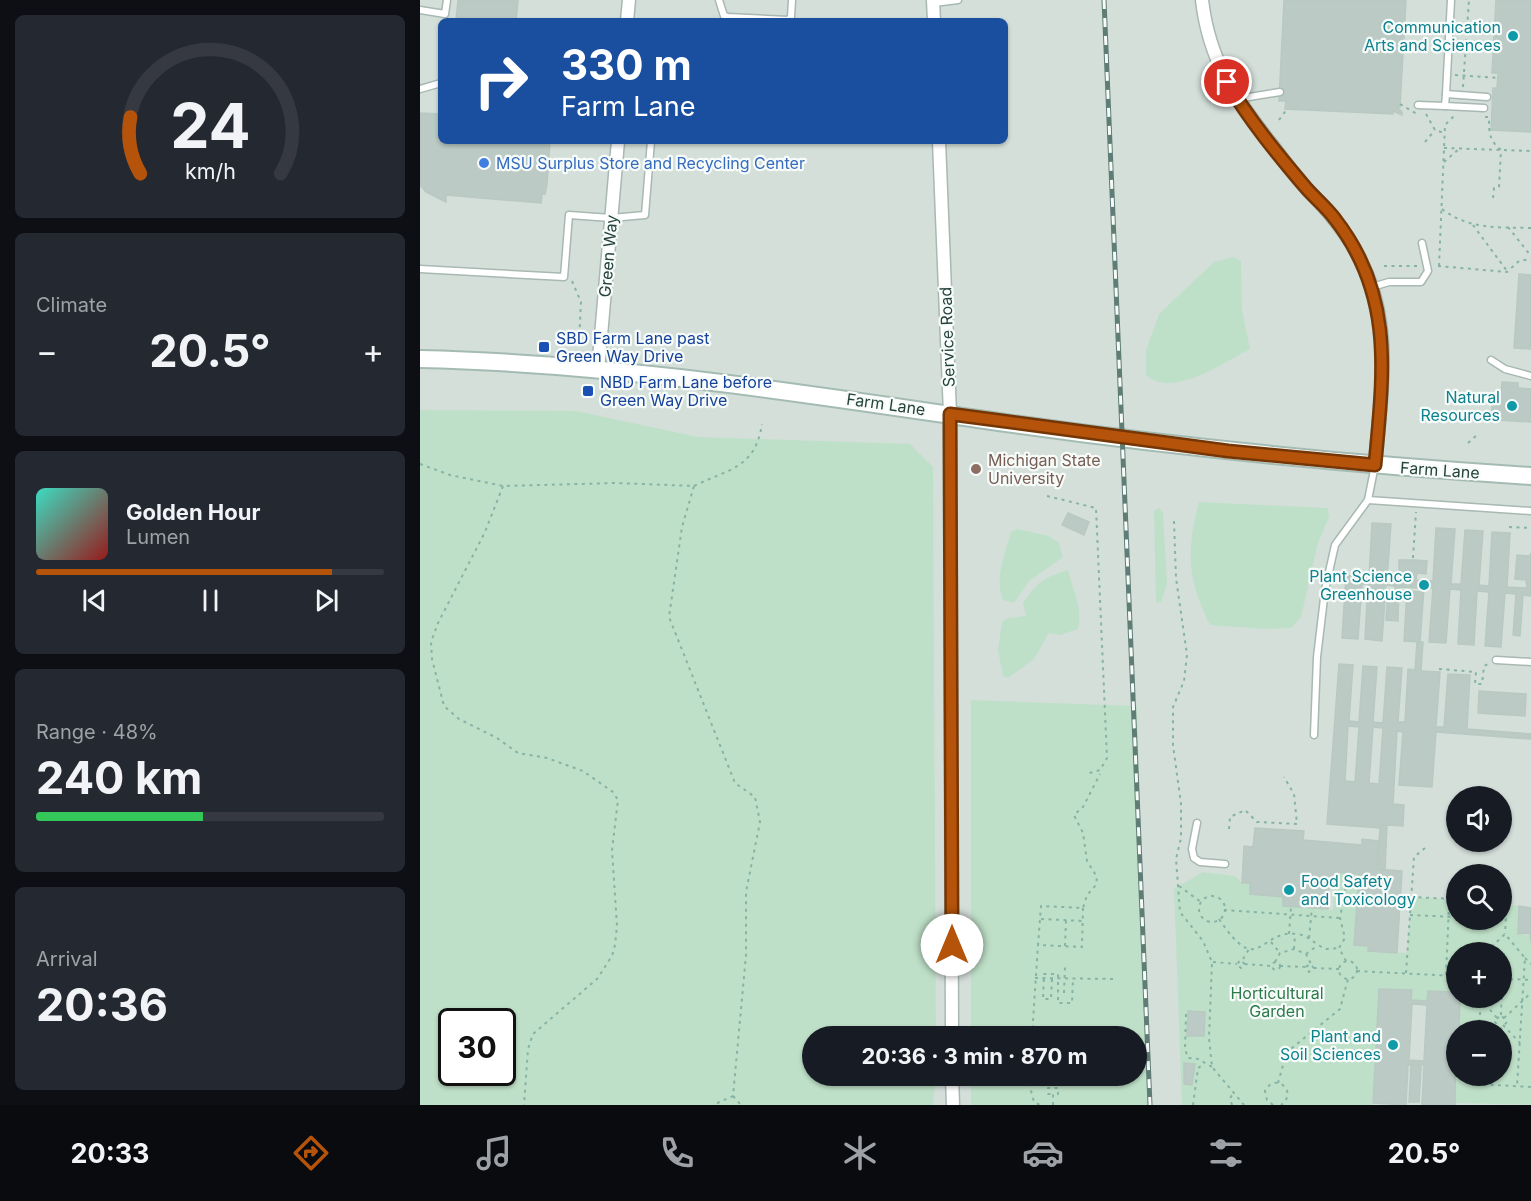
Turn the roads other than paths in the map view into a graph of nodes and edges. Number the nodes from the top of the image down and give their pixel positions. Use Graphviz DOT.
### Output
graph roads {
  1 [pos="447,0"];
  2 [pos="629,0"];
  3 [pos="719,0"];
  4 [pos="792,0"];
  5 [pos="958,0"];
  6 [pos="1202,0"];
  7 [pos="1450,0"];
  8 [pos="933,1"];
  9 [pos="420,10"];
  10 [pos="627,18"];
  11 [pos="748,18"];
  12 [pos="790,18"];
  13 [pos="934,18"];
  14 [pos="438,84"];
  15 [pos="420,89"];
  16 [pos="1280,92"];
  17 [pos="1446,94"];
  18 [pos="1487,96"];
  19 [pos="1237,99"];
  20 [pos="1418,105"];
  21 [pos="1445,106"];
  22 [pos="1484,108"];
  23 [pos="618,144"];
  24 [pos="651,144"];
  25 [pos="939,144"];
  26 [pos="611,218"];
  27 [pos="1422,243"];
  28 [pos="420,269"];
  29 [pos="1372,287"];
  30 [pos="420,359"];
  31 [pos="1491,360"];
  32 [pos="598,370"];
  33 [pos="1531,376"];
  34 [pos="950,414"];
  35 [pos="1375,465"];
  36 [pos="1531,476"];
  37 [pos="1368,500"];
  38 [pos="1531,511"];
  39 [pos="1496,660"];
  40 [pos="1531,662"];
  41 [pos="1314,735"];
  42 [pos="1197,823"];
  43 [pos="1225,864"];
  44 [pos="952,1026"];
  45 [pos="952,1086"];
  46 [pos="951,1105"];
  1 -- 9 [label="lane"];
  2 -- 10 [label="street"];
  3 -- 11 [label="lane"];
  4 -- 12 [label="lane"];
  5 -- 8 [label="lane"];
  6 -- 19 [label="street"];
  7 -- 17 [label="lane"];
  8 -- 13 [label="street"];
  14 -- 15 [label="lane"];
  16 -- 19 [label="lane"];
  17 -- 18 [label="lane"];
  17 -- 21 [label="lane"];
  19 -- 29 [label="street"];
  20 -- 21 [label="lane"];
  21 -- 22 [label="lane"];
  23 -- 26 [label="street, Green Way"];
  24 -- 26 [label="lane"];
  25 -- 34 [label="street, Service Road"];
  26 -- 28 [label="lane"];
  26 -- 32 [label="street, Green Way"];
  27 -- 29 [label="lane"];
  29 -- 35 [label="street"];
  30 -- 32 [label="street, Farm Lane"];
  31 -- 33 [label="lane"];
  32 -- 34 [label="street, Farm Lane"];
  34 -- 35 [label="street, Farm Lane"];
  34 -- 44 [label="street, Service Road"];
  35 -- 36 [label="street, Farm Lane"];
  35 -- 37 [label="lane"];
  37 -- 38 [label="lane"];
  37 -- 41 [label="lane"];
  39 -- 40 [label="lane"];
  42 -- 43 [label="lane"];
  45 -- 46 [label="street"];
}
